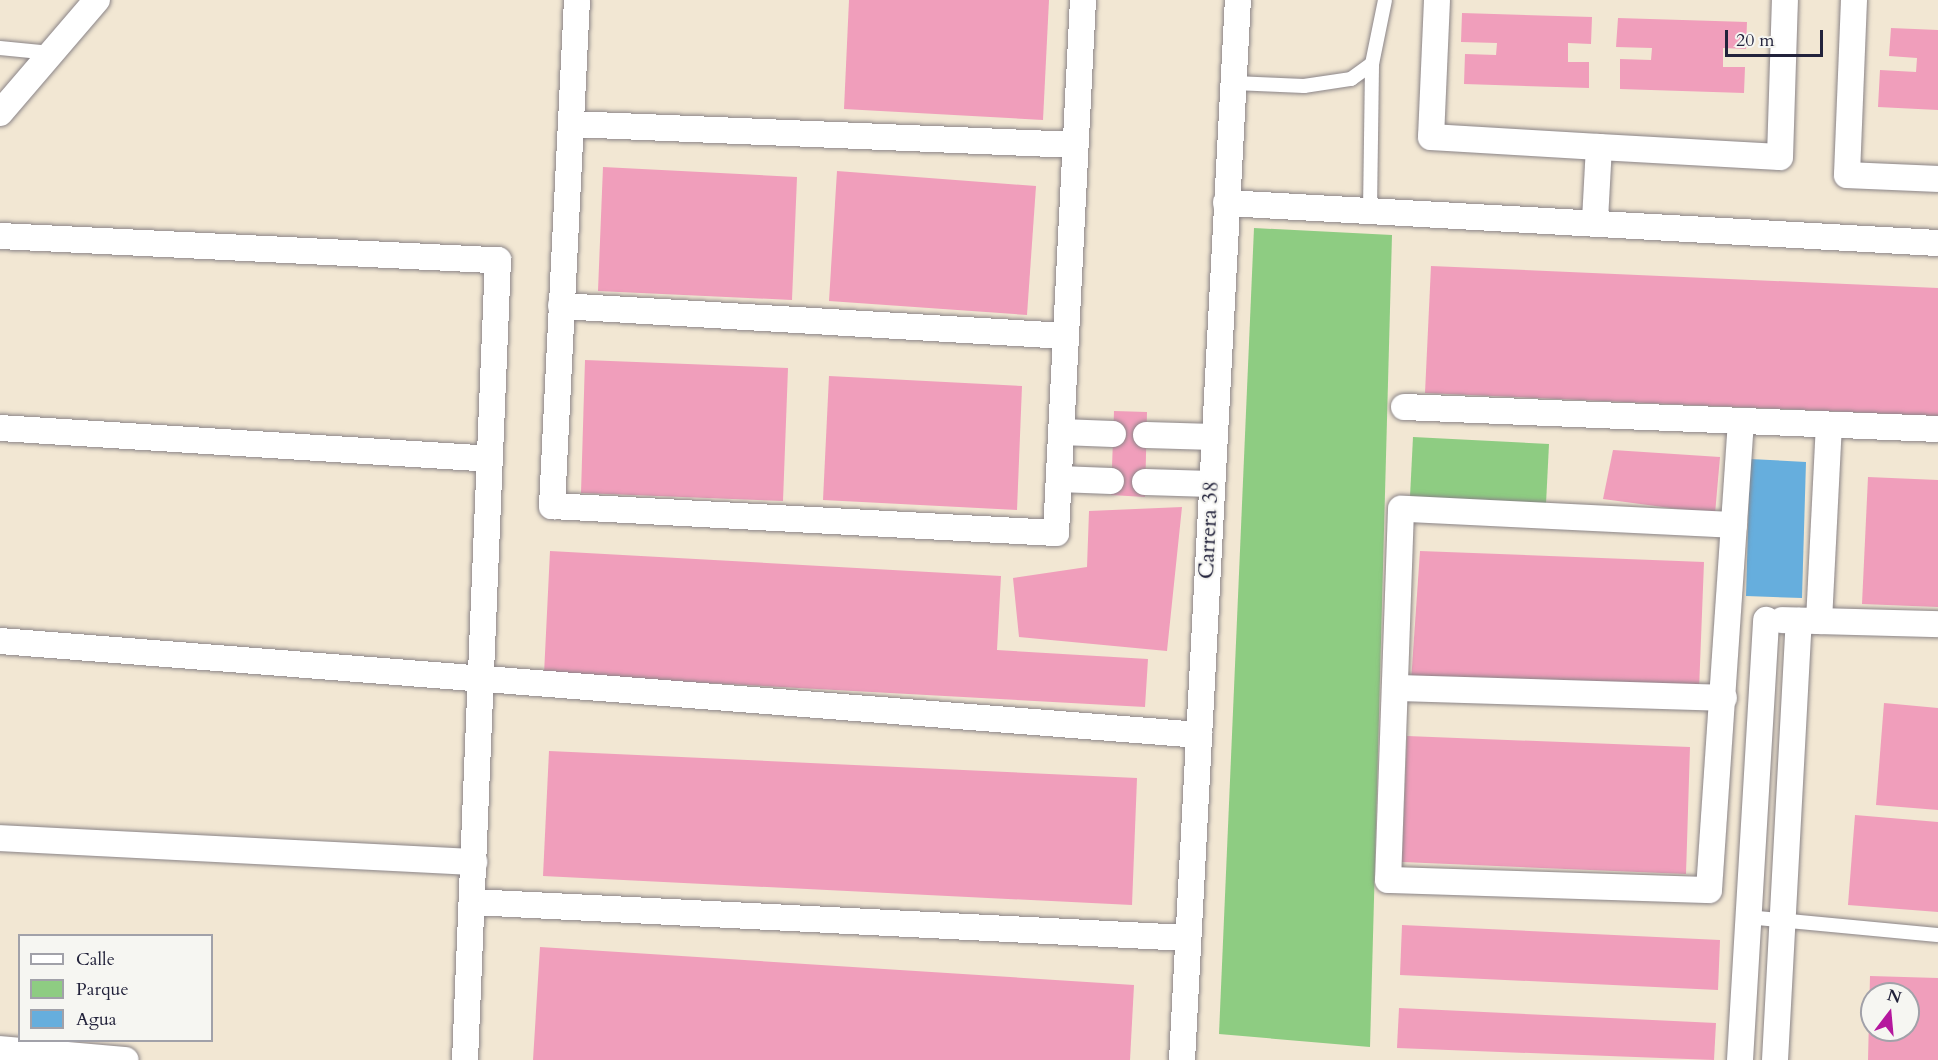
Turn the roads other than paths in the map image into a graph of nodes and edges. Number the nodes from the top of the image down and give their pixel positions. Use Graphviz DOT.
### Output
graph roads {
  1 [pos="96,0"];
  2 [pos="577,0"];
  3 [pos="1083,0"];
  4 [pos="1238,0"];
  5 [pos="1385,0"];
  6 [pos="1437,0"];
  7 [pos="1785,0"];
  8 [pos="1854,0"];
  9 [pos="0,48"];
  10 [pos="51,53"];
  11 [pos="1372,64"];
  12 [pos="1234,83"];
  13 [pos="0,113"];
  14 [pos="571,124"];
  15 [pos="1076,145"];
  16 [pos="1599,147"];
  17 [pos="1938,179"];
  18 [pos="1226,203"];
  19 [pos="1370,210"];
  20 [pos="1595,220"];
  21 [pos="0,236"];
  22 [pos="1938,243"];
  23 [pos="561,306"];
  24 [pos="1066,336"];
  25 [pos="1404,407"];
  26 [pos="1741,422"];
  27 [pos="1828,425"];
  28 [pos="0,428"];
  29 [pos="1938,429"];
  30 [pos="1061,432"];
  31 [pos="1113,434"];
  32 [pos="1146,435"];
  33 [pos="1214,436"];
  34 [pos="490,459"];
  35 [pos="1059,479"];
  36 [pos="1112,481"];
  37 [pos="1145,482"];
  38 [pos="1211,484"];
  39 [pos="1734,525"];
  40 [pos="1731,618"];
  41 [pos="1766,620"];
  42 [pos="1809,621"];
  43 [pos="1938,624"];
  44 [pos="0,641"];
  45 [pos="481,681"];
  46 [pos="1395,688"];
  47 [pos="1724,698"];
  48 [pos="1199,735"];
  49 [pos="0,838"];
  50 [pos="474,862"];
  51 [pos="472,902"];
  52 [pos="1746,917"];
  53 [pos="1780,922"];
  54 [pos="1938,934"];
  55 [pos="1188,938"];
  56 [pos="0,1049"];
  57 [pos="126,1060"];
  58 [pos="465,1060"];
  59 [pos="1182,1060"];
  60 [pos="1740,1060"];
  61 [pos="1775,1060"];
  1 -- 10 [label="street"];
  2 -- 14 [label="street"];
  3 -- 15 [label="street"];
  4 -- 12 [label="street, Carrera 38"];
  5 -- 11 [label="lane"];
  6 -- 16 [label="street"];
  7 -- 16 [label="street"];
  8 -- 17 [label="street"];
  9 -- 10 [label="lane"];
  10 -- 13 [label="street"];
  11 -- 12 [label="lane"];
  11 -- 19 [label="lane"];
  12 -- 18 [label="street, Carrera 38"];
  14 -- 15 [label="street"];
  14 -- 23 [label="street"];
  15 -- 24 [label="street"];
  16 -- 20 [label="street"];
  18 -- 19 [label="street"];
  18 -- 33 [label="street, Carrera 38"];
  19 -- 20 [label="street"];
  20 -- 22 [label="street"];
  21 -- 34 [label="street"];
  23 -- 24 [label="street"];
  23 -- 35 [label="street"];
  24 -- 30 [label="street"];
  25 -- 26 [label="street"];
  26 -- 27 [label="street"];
  26 -- 39 [label="street"];
  27 -- 29 [label="street"];
  27 -- 42 [label="street"];
  28 -- 34 [label="street"];
  30 -- 31 [label="street"];
  30 -- 35 [label="street"];
  32 -- 33 [label="street"];
  33 -- 38 [label="street, Carrera 38"];
  34 -- 45 [label="street"];
  35 -- 36 [label="street"];
  37 -- 38 [label="street"];
  38 -- 48 [label="street, Carrera 38"];
  39 -- 40 [label="street"];
  39 -- 46 [label="street"];
  40 -- 41 [label="street"];
  40 -- 47 [label="street"];
  41 -- 42 [label="street"];
  41 -- 52 [label="street"];
  42 -- 43 [label="street"];
  42 -- 53 [label="street"];
  44 -- 45 [label="street"];
  45 -- 48 [label="street"];
  45 -- 50 [label="street"];
  46 -- 47 [label="street"];
  46 -- 47 [label="street"];
  48 -- 55 [label="street, Carrera 38"];
  49 -- 50 [label="street"];
  50 -- 51 [label="street"];
  51 -- 55 [label="street"];
  51 -- 58 [label="street"];
  52 -- 53 [label="lane"];
  52 -- 60 [label="street"];
  53 -- 54 [label="lane"];
  53 -- 61 [label="street"];
  55 -- 59 [label="street, Carrera 38"];
  56 -- 57 [label="street"];
}
